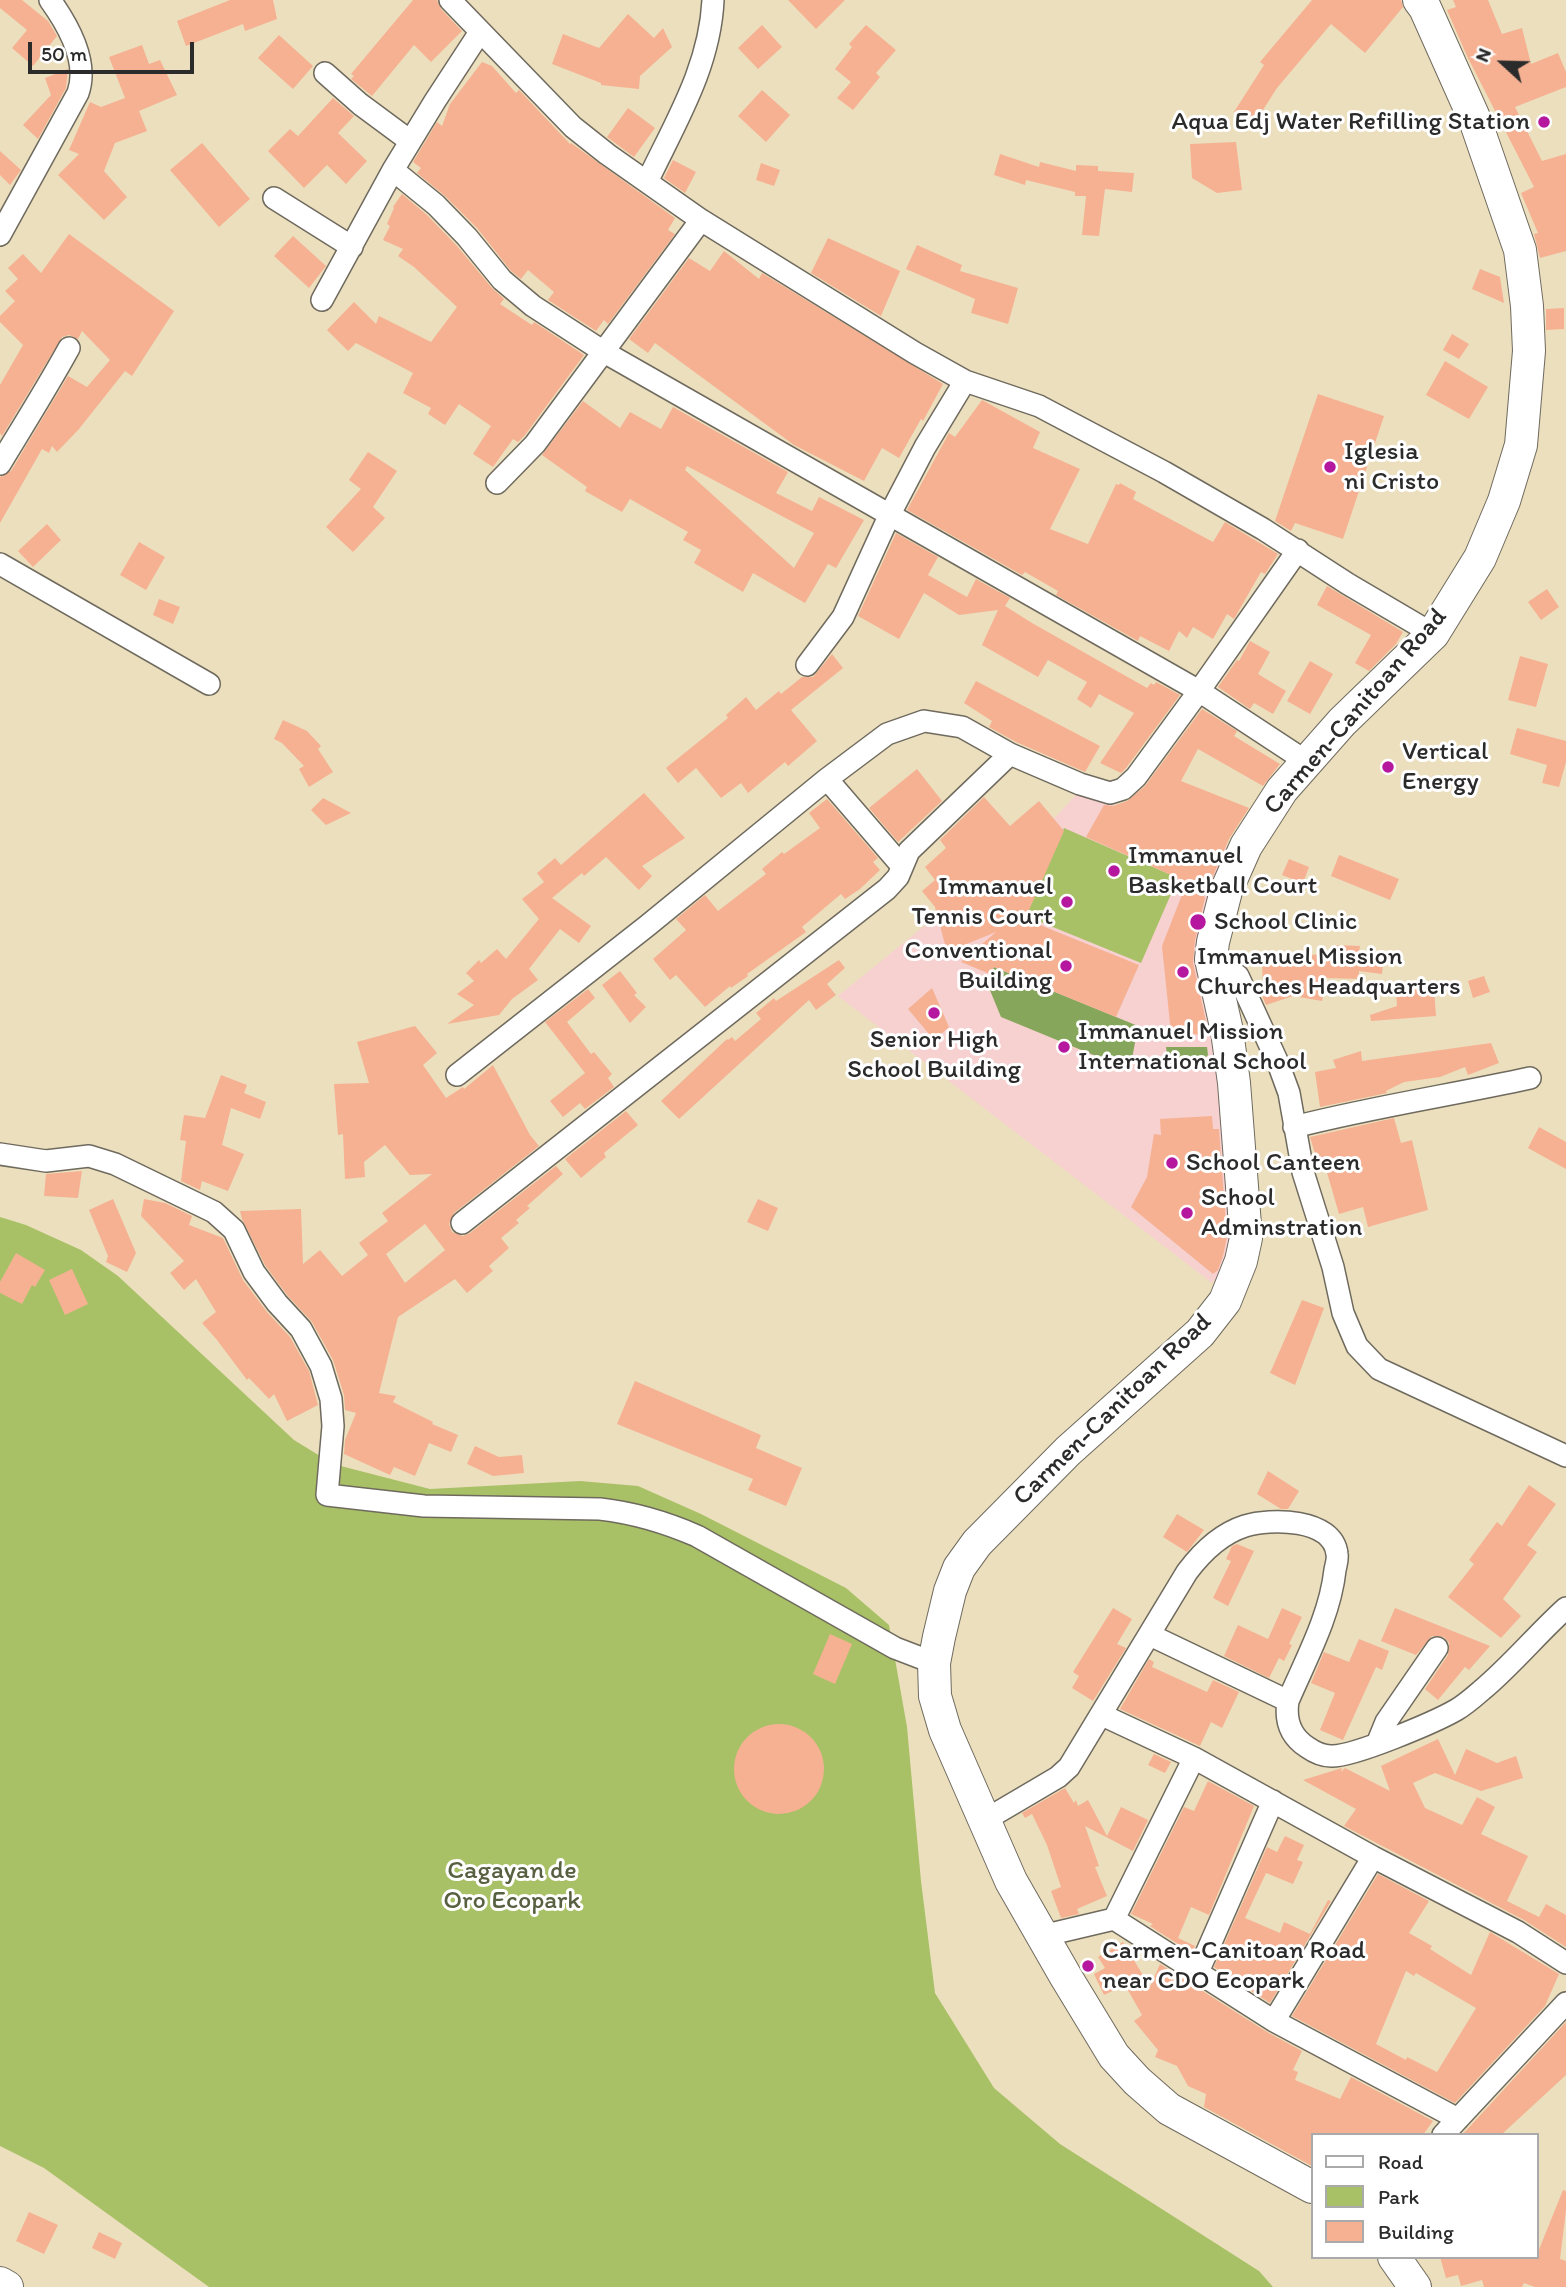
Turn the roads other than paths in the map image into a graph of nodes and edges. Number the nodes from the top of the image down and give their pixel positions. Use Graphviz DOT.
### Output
graph roads {
  1 [pos="50,0"];
  2 [pos="450,0"];
  3 [pos="713,0"];
  4 [pos="1419,0"];
  5 [pos="480,32"];
  6 [pos="326,73"];
  7 [pos="410,141"];
  8 [pos="393,170"];
  9 [pos="647,182"];
  10 [pos="274,198"];
  11 [pos="701,220"];
  12 [pos="0,235"];
  13 [pos="352,247"];
  14 [pos="322,300"];
  15 [pos="69,348"];
  16 [pos="604,352"];
  17 [pos="965,381"];
  18 [pos="0,464"];
  19 [pos="497,483"];
  20 [pos="890,514"];
  21 [pos="1298,550"];
  22 [pos="0,564"];
  23 [pos="1433,634"];
  24 [pos="807,665"];
  25 [pos="209,684"];
  26 [pos="1199,691"];
  27 [pos="1010,754"];
  28 [pos="1307,762"];
  29 [pos="827,779"];
  30 [pos="901,865"];
  31 [pos="1211,959"];
  32 [pos="457,1075"];
  33 [pos="1530,1079"];
  34 [pos="1294,1127"];
  35 [pos="0,1154"];
  36 [pos="462,1223"];
  37 [pos="1566,1456"];
  38 [pos="1566,1608"];
  39 [pos="1150,1635"];
  40 [pos="1437,1648"];
  41 [pos="934,1662"];
  42 [pos="1288,1701"];
  43 [pos="1102,1716"];
  44 [pos="1377,1744"];
  45 [pos="1194,1758"];
  46 [pos="1273,1801"];
  47 [pos="985,1820"];
  48 [pos="1373,1857"];
  49 [pos="1114,1919"];
  50 [pos="1042,1936"];
  51 [pos="1566,1963"];
  52 [pos="1198,1972"];
  53 [pos="1566,2003"];
  54 [pos="1274,2021"];
  55 [pos="1458,2119"];
  56 [pos="1445,2133"];
  57 [pos="1310,2186"];
  58 [pos="1395,2259"];
  59 [pos="0,2283"];
  60 [pos="7,2287"];
  61 [pos="1415,2287"];
  1 -- 12 [label="street"];
  2 -- 5 [label="street"];
  3 -- 9 [label="street"];
  4 -- 23 [label="main road, Carmen-Canitoan Road"];
  5 -- 7 [label="street"];
  5 -- 9 [label="street"];
  6 -- 7 [label="street"];
  7 -- 8 [label="street"];
  8 -- 13 [label="street"];
  8 -- 16 [label="street"];
  9 -- 11 [label="street"];
  10 -- 13 [label="street"];
  11 -- 16 [label="street"];
  11 -- 17 [label="street"];
  13 -- 14 [label="street"];
  15 -- 18 [label="street"];
  16 -- 19 [label="street"];
  16 -- 20 [label="street"];
  17 -- 20 [label="street"];
  17 -- 21 [label="street"];
  20 -- 24 [label="street"];
  20 -- 26 [label="street"];
  21 -- 23 [label="street"];
  21 -- 26 [label="street"];
  22 -- 25 [label="street"];
  23 -- 28 [label="main road, Carmen-Canitoan Road"];
  26 -- 27 [label="street"];
  26 -- 28 [label="street"];
  27 -- 29 [label="street"];
  27 -- 30 [label="street"];
  28 -- 31 [label="main road, Carmen-Canitoan Road"];
  29 -- 30 [label="street"];
  29 -- 32 [label="street"];
  30 -- 36 [label="street"];
  31 -- 34 [label="street"];
  31 -- 41 [label="main road, Carmen-Canitoan Road"];
  33 -- 34 [label="street"];
  34 -- 37 [label="street"];
  35 -- 41 [label="street"];
  38 -- 44 [label="street"];
  39 -- 42 [label="street"];
  39 -- 42 [label="street"];
  39 -- 43 [label="street"];
  40 -- 44 [label="street"];
  41 -- 47 [label="main road, Carmen-Canitoan Road"];
  42 -- 44 [label="street"];
  43 -- 45 [label="street"];
  43 -- 47 [label="street"];
  45 -- 46 [label="street"];
  45 -- 49 [label="street"];
  46 -- 48 [label="street"];
  46 -- 52 [label="street"];
  47 -- 50 [label="main road, Carmen-Canitoan Road"];
  48 -- 51 [label="street"];
  48 -- 54 [label="street"];
  49 -- 50 [label="street"];
  49 -- 52 [label="street"];
  50 -- 57 [label="main road, Carmen-Canitoan Road"];
  52 -- 54 [label="street"];
  53 -- 55 [label="street"];
  54 -- 55 [label="street"];
  55 -- 56 [label="street"];
  58 -- 61 [label="main road"];
  59 -- 60 [label="main road"];
}
